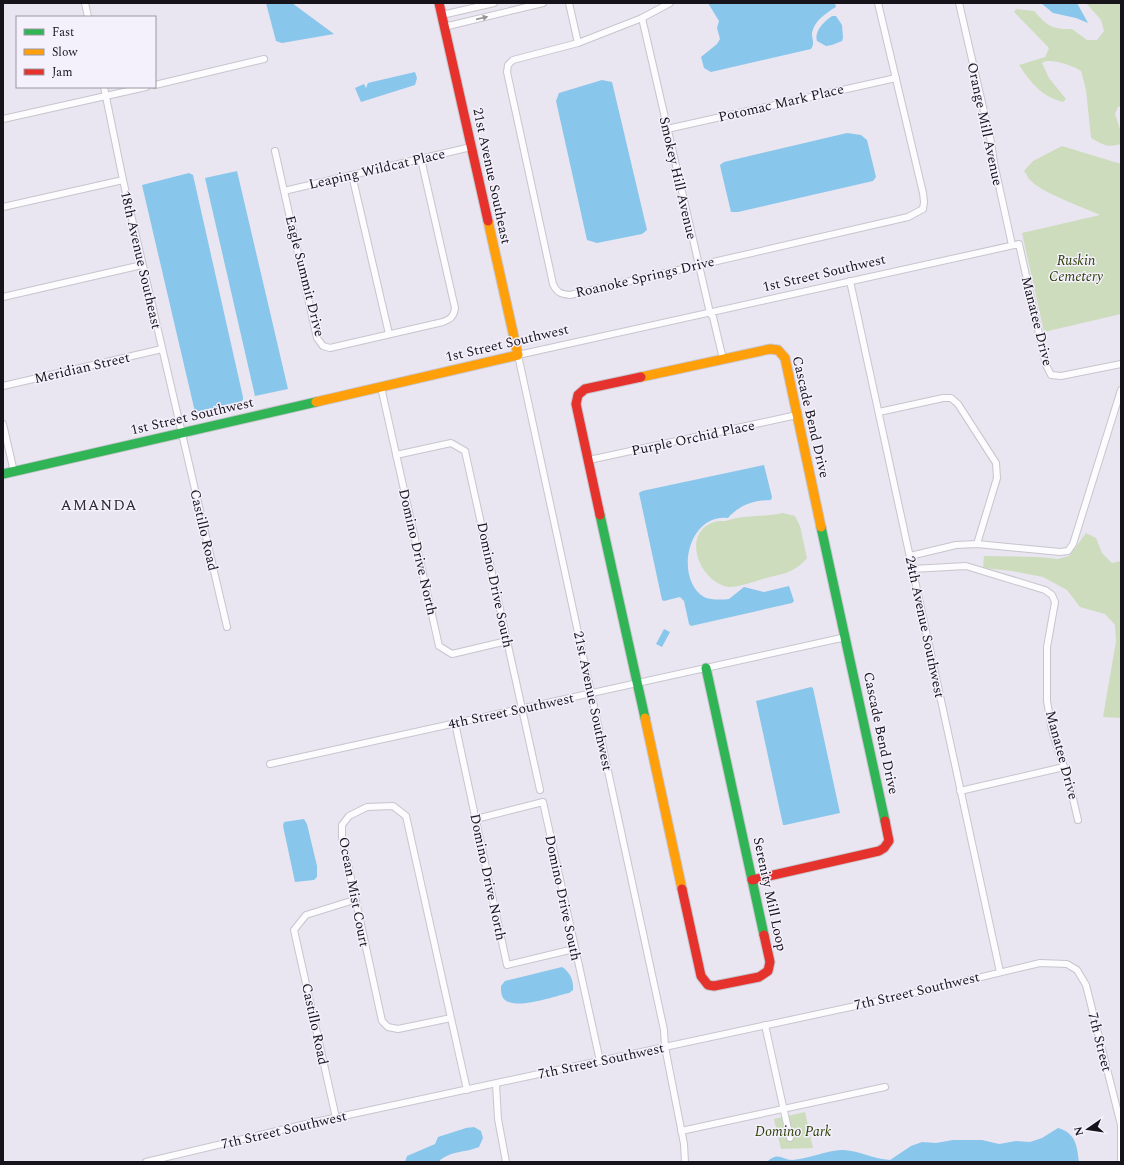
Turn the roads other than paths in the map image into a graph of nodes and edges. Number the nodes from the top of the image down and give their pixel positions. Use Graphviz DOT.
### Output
graph roads {
  1 [pos="85,3"];
  2 [pos="439,3"];
  3 [pos="494,3"];
  4 [pos="543,3"];
  5 [pos="570,3"];
  6 [pos="670,3"];
  7 [pos="878,3"];
  8 [pos="959,3"];
  9 [pos="442,15"];
  10 [pos="88,16"];
  11 [pos="642,18"];
  12 [pos="444,26"];
  13 [pos="578,43"];
  14 [pos="264,59"];
  15 [pos="896,78"];
  16 [pos="156,85"];
  17 [pos="104,88"];
  18 [pos="142,88"];
  19 [pos="106,96"];
  20 [pos="3,119"];
  21 [pos="666,129"];
  22 [pos="471,147"];
  23 [pos="275,151"];
  24 [pos="421,159"];
  25 [pos="352,175"];
  26 [pos="123,180"];
  27 [pos="284,191"];
  28 [pos="3,207"];
  29 [pos="1019,244"];
  30 [pos="1012,245"];
  31 [pos="142,265"];
  32 [pos="698,265"];
  33 [pos="850,282"];
  34 [pos="3,297"];
  35 [pos="710,313"];
  36 [pos="389,334"];
  37 [pos="162,349"];
  38 [pos="518,355"];
  39 [pos="723,359"];
  40 [pos="1121,364"];
  41 [pos="3,386"];
  42 [pos="381,387"];
  43 [pos="1121,390"];
  44 [pos="879,412"];
  45 [pos="797,415"];
  46 [pos="3,424"];
  47 [pos="182,433"];
  48 [pos="396,455"];
  49 [pos="588,460"];
  50 [pos="14,472"];
  51 [pos="3,474"];
  52 [pos="977,544"];
  53 [pos="910,556"];
  54 [pos="912,569"];
  55 [pos="227,627"];
  56 [pos="846,637"];
  57 [pos="507,641"];
  58 [pos="706,668"];
  59 [pos="637,683"];
  60 [pos="592,693"];
  61 [pos="522,708"];
  62 [pos="455,723"];
  63 [pos="270,764"];
  64 [pos="1064,767"];
  65 [pos="540,790"];
  66 [pos="960,791"];
  67 [pos="476,818"];
  68 [pos="1078,820"];
  69 [pos="752,880"];
  70 [pos="354,900"];
  71 [pos="574,949"];
  72 [pos="1056,963"];
  73 [pos="1000,972"];
  74 [pos="451,1018"];
  75 [pos="765,1025"];
  76 [pos="665,1046"];
  77 [pos="600,1061"];
  78 [pos="496,1084"];
  79 [pos="885,1087"];
  80 [pos="467,1090"];
  81 [pos="783,1108"];
  82 [pos="336,1118"];
  83 [pos="681,1131"];
  84 [pos="790,1138"];
  85 [pos="146,1162"];
  86 [pos="506,1162"];
  87 [pos="685,1162"];
  88 [pos="1121,1162"];
  1 -- 10 [label="street"];
  2 -- 9 [label="street, 21st Avenue Southeast"];
  3 -- 9 [label="street"];
  12 -- 4 [label="street, one-way"];
  5 -- 13 [label="street"];
  6 -- 11 [label="street, Roanoke Springs Drive"];
  7 -- 15 [label="street, Roanoke Springs Drive"];
  8 -- 30 [label="street, Orange Mill Avenue"];
  9 -- 12 [label="street, 21st Avenue Southeast"];
  11 -- 13 [label="street, Roanoke Springs Drive"];
  11 -- 21 [label="street, Smokey Hill Avenue"];
  12 -- 22 [label="street, 21st Avenue Southeast"];
  13 -- 32 [label="street, Roanoke Springs Drive"];
  14 -- 16 [label="street"];
  15 -- 21 [label="street, Potomac Mark Place"];
  15 -- 32 [label="street, Roanoke Springs Drive"];
  17 -- 19 [label="street, 18th Avenue Southeast"];
  18 -- 19 [label="street"];
  19 -- 20 [label="street"];
  19 -- 26 [label="street, 18th Avenue Southeast"];
  21 -- 32 [label="street, Smokey Hill Avenue"];
  22 -- 24 [label="street, Leaping Wildcat Place"];
  22 -- 38 [label="street, 21st Avenue Southeast"];
  23 -- 27 [label="street, Eagle Summit Drive"];
  24 -- 25 [label="street, Leaping Wildcat Place"];
  24 -- 36 [label="street, Eagle Summit Drive"];
  25 -- 27 [label="street, Leaping Wildcat Place"];
  25 -- 36 [label="street"];
  26 -- 28 [label="street"];
  26 -- 31 [label="street, 18th Avenue Southeast"];
  27 -- 36 [label="street, Eagle Summit Drive"];
  29 -- 30 [label="street, 1st Street Southwest"];
  29 -- 40 [label="street, Manatee Drive"];
  30 -- 33 [label="street, 1st Street Southwest"];
  31 -- 34 [label="street"];
  31 -- 37 [label="street, 18th Avenue Southeast"];
  32 -- 35 [label="street, Smokey Hill Avenue"];
  33 -- 35 [label="street, 1st Street Southwest"];
  33 -- 44 [label="street, 24th Avenue Southwest"];
  35 -- 38 [label="street, 1st Street Southwest"];
  35 -- 39 [label="street, Smokey Hill Avenue"];
  37 -- 41 [label="street, Meridian Street"];
  37 -- 47 [label="street, 18th Avenue Southeast"];
  38 -- 42 [label="street, 1st Street Southwest"];
  38 -- 60 [label="street, 21st Avenue Southwest"];
  39 -- 45 [label="street, Cascade Bend Drive"];
  39 -- 49 [label="street, Cascade Bend Drive"];
  42 -- 47 [label="street, 1st Street Southwest"];
  42 -- 48 [label="street, Domino Drive North"];
  43 -- 52 [label="street"];
  44 -- 52 [label="street"];
  44 -- 53 [label="street, 24th Avenue Southwest"];
  45 -- 49 [label="street, Purple Orchid Place"];
  45 -- 56 [label="street, Cascade Bend Drive"];
  46 -- 50 [label="street"];
  47 -- 50 [label="street, 1st Street Southwest"];
  47 -- 55 [label="street, Castillo Road"];
  48 -- 57 [label="street, Domino Drive South"];
  48 -- 57 [label="street, Domino Drive North"];
  49 -- 59 [label="street, Cascade Bend Drive"];
  50 -- 51 [label="street, 1st Street Southwest"];
  52 -- 53 [label="street"];
  53 -- 54 [label="street, 24th Avenue Southwest"];
  54 -- 64 [label="street, Manatee Drive"];
  54 -- 66 [label="street, 24th Avenue Southwest"];
  56 -- 58 [label="street, 4th Street Southwest"];
  56 -- 69 [label="street, Cascade Bend Drive"];
  57 -- 61 [label="street, Domino Drive South"];
  58 -- 59 [label="street, 4th Street Southwest"];
  58 -- 69 [label="street, Serenity Mill Loop"];
  59 -- 60 [label="street, 4th Street Southwest"];
  59 -- 69 [label="street, Serenity Mill Loop"];
  60 -- 61 [label="street, 4th Street Southwest"];
  60 -- 76 [label="street, 21st Avenue Southwest"];
  61 -- 62 [label="street, 4th Street Southwest"];
  61 -- 65 [label="street, Domino Drive South"];
  62 -- 63 [label="street, 4th Street Southwest"];
  62 -- 67 [label="street, Domino Drive North"];
  64 -- 66 [label="street"];
  64 -- 68 [label="street, Manatee Drive"];
  66 -- 73 [label="street, 24th Avenue Southwest"];
  67 -- 71 [label="street, Domino Drive North"];
  67 -- 71 [label="street, Domino Drive South"];
  70 -- 74 [label="street, Ocean Mist Court"];
  70 -- 74 [label="street, Ocean Mist Court"];
  70 -- 82 [label="street, Castillo Road"];
  71 -- 77 [label="street, Domino Drive South"];
  72 -- 73 [label="street, 7th Street Southwest"];
  72 -- 88 [label="street, 7th Street"];
  73 -- 75 [label="street, 7th Street Southwest"];
  74 -- 80 [label="street, Ocean Mist Court"];
  75 -- 76 [label="street, 7th Street Southwest"];
  75 -- 81 [label="street"];
  76 -- 77 [label="street, 7th Street Southwest"];
  76 -- 83 [label="street, 21st Avenue Southwest"];
  77 -- 78 [label="street, 7th Street Southwest"];
  78 -- 80 [label="street, 7th Street Southwest"];
  78 -- 86 [label="street"];
  79 -- 81 [label="street"];
  80 -- 82 [label="street, 7th Street Southwest"];
  81 -- 83 [label="street"];
  81 -- 84 [label="street"];
  82 -- 85 [label="street, 7th Street Southwest"];
  83 -- 87 [label="street, 21st Avenue Southwest"];
}
